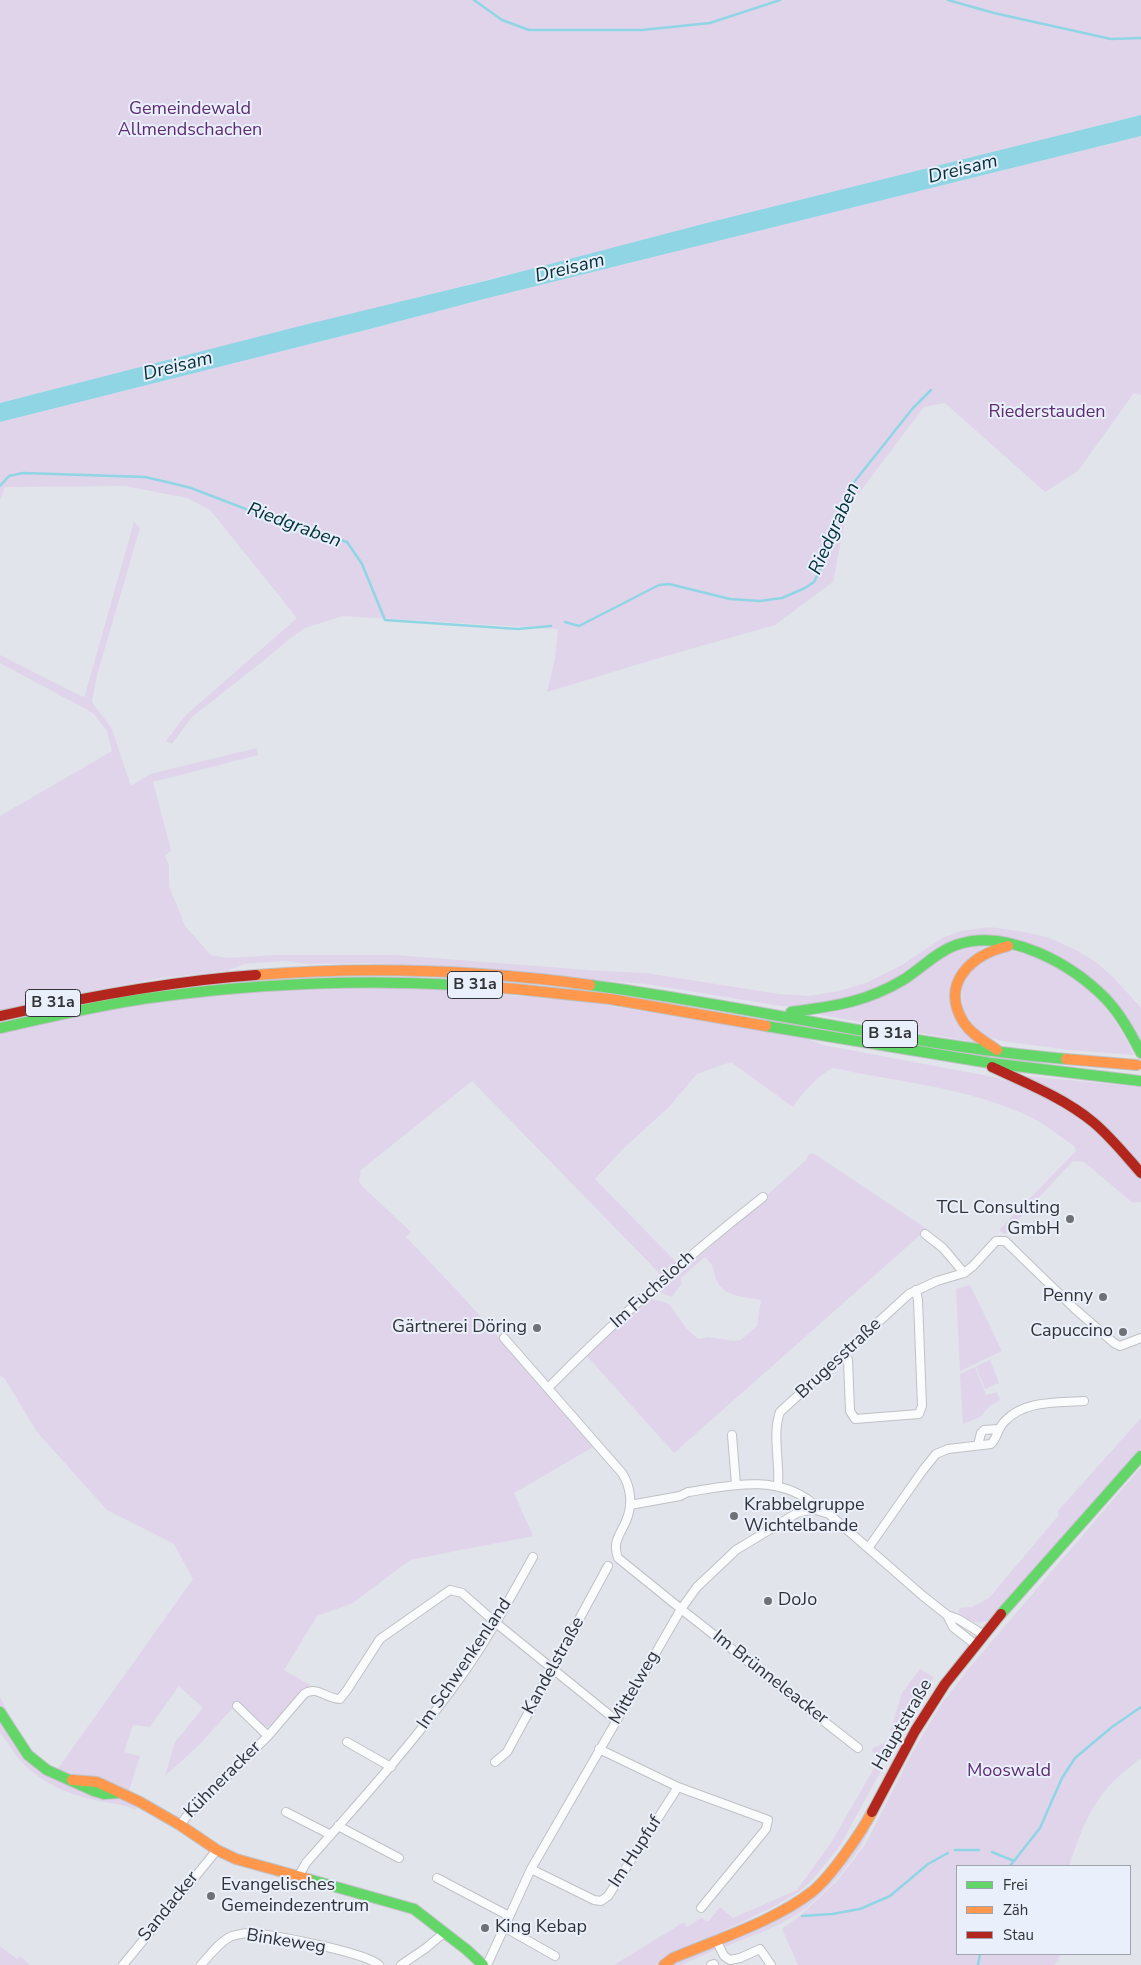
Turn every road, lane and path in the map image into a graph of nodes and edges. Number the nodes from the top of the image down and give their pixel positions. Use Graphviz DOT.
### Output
graph roads {
  1 [pos="1014,945"];
  2 [pos="780,1014"];
  3 [pos="0,1016"];
  4 [pos="0,1028"];
  5 [pos="1000,1052"];
  6 [pos="1141,1053"];
  7 [pos="985,1063"];
  8 [pos="1136,1065"];
  9 [pos="1141,1081"];
  10 [pos="1141,1174"];
  11 [pos="762,1198"];
  12 [pos="925,1234"];
  13 [pos="964,1274"];
  14 [pos="916,1290"];
  15 [pos="504,1338"];
  16 [pos="1141,1338"];
  17 [pos="844,1354"];
  18 [pos="548,1388"];
  19 [pos="1084,1401"];
  20 [pos="998,1429"];
  21 [pos="732,1435"];
  22 [pos="978,1445"];
  23 [pos="1141,1456"];
  24 [pos="736,1485"];
  25 [pos="778,1486"];
  26 [pos="630,1505"];
  27 [pos="813,1510"];
  28 [pos="868,1547"];
  29 [pos="533,1557"];
  30 [pos="608,1566"];
  31 [pos="681,1609"];
  32 [pos="947,1615"];
  33 [pos="496,1623"];
  34 [pos="984,1635"];
  35 [pos="976,1645"];
  36 [pos="552,1668"];
  37 [pos="237,1706"];
  38 [pos="0,1712"];
  39 [pos="617,1721"];
  40 [pos="268,1736"];
  41 [pos="347,1742"];
  42 [pos="858,1748"];
  43 [pos="599,1749"];
  44 [pos="494,1762"];
  45 [pos="391,1767"];
  46 [pos="678,1787"];
  47 [pos="286,1812"];
  48 [pos="180,1825"];
  49 [pos="338,1826"];
  50 [pos="331,1835"];
  51 [pos="216,1850"];
  52 [pos="399,1858"];
  53 [pos="531,1868"];
  54 [pos="298,1877"];
  55 [pos="437,1878"];
  56 [pos="701,1908"];
  57 [pos="509,1916"];
  58 [pos="504,1927"];
  59 [pos="445,1932"];
  60 [pos="716,1940"];
  61 [pos="555,1956"];
  62 [pos="122,1965"];
  63 [pos="201,1965"];
  64 [pos="379,1965"];
  65 [pos="401,1965"];
  66 [pos="483,1965"];
  67 [pos="487,1965"];
  68 [pos="664,1965"];
  69 [pos="771,1965"];
  1 -- 2 [label="main road"];
  1 -- 5 [label="main road"];
  1 -- 6 [label="main road"];
  2 -- 3 [label="main road, B 31a"];
  2 -- 5 [label="main road, B 31a"];
  4 -- 7 [label="main road, B 31a"];
  5 -- 8 [label="main road, B 31a"];
  7 -- 9 [label="main road, B 31a"];
  7 -- 10 [label="main road"];
  11 -- 18 [label="street, Im Fuchsloch"];
  12 -- 13 [label="street"];
  13 -- 14 [label="street, Brugesstraße"];
  13 -- 16 [label="street"];
  14 -- 17 [label="street, Brugesstraße"];
  14 -- 17 [label="street"];
  15 -- 18 [label="street"];
  17 -- 25 [label="street, Brugesstraße"];
  18 -- 26 [label="street"];
  19 -- 20 [label="street"];
  20 -- 22 [label="street"];
  20 -- 22 [label="street"];
  21 -- 24 [label="street"];
  22 -- 28 [label="street"];
  23 -- 34 [label="main road, Hauptstraße"];
  24 -- 25 [label="street"];
  24 -- 26 [label="street"];
  25 -- 27 [label="street"];
  26 -- 31 [label="street"];
  27 -- 28 [label="street"];
  27 -- 31 [label="street, Mittelweg"];
  28 -- 32 [label="street"];
  29 -- 33 [label="street, Im Schwenkenland"];
  30 -- 36 [label="street, Kandelstraße"];
  31 -- 39 [label="street, Mittelweg"];
  31 -- 42 [label="street, Im Brünneleacker"];
  32 -- 34 [label="street"];
  32 -- 35 [label="street"];
  33 -- 36 [label="street"];
  33 -- 40 [label="street, Kühneracker"];
  33 -- 45 [label="street, Im Schwenkenland"];
  34 -- 35 [label="main road, Hauptstraße"];
  35 -- 60 [label="main road, Hauptstraße"];
  36 -- 39 [label="street"];
  36 -- 44 [label="street, Kandelstraße"];
  37 -- 40 [label="street, Kühneracker"];
  38 -- 48 [label="main road"];
  39 -- 43 [label="street, Mittelweg"];
  40 -- 48 [label="street, Kühneracker"];
  41 -- 45 [label="street"];
  43 -- 46 [label="street"];
  43 -- 53 [label="street, Mittelweg"];
  45 -- 49 [label="street, Im Schwenkenland"];
  46 -- 53 [label="street, Im Hupfuf"];
  46 -- 56 [label="street"];
  47 -- 50 [label="street"];
  48 -- 51 [label="main road"];
  49 -- 50 [label="street, Im Schwenkenland"];
  49 -- 52 [label="street"];
  50 -- 54 [label="street, Im Schwenkenland"];
  51 -- 54 [label="main road"];
  51 -- 62 [label="street, Sandacker"];
  53 -- 57 [label="street, Mittelweg"];
  54 -- 59 [label="main road"];
  55 -- 57 [label="street"];
  57 -- 58 [label="street, Mittelweg"];
  58 -- 61 [label="street"];
  58 -- 67 [label="street, Mittelweg"];
  59 -- 65 [label="street"];
  59 -- 66 [label="main road"];
  60 -- 68 [label="main road, Hauptstraße"];
  60 -- 69 [label="street"];
  63 -- 64 [label="street, Binkeweg"];
}
